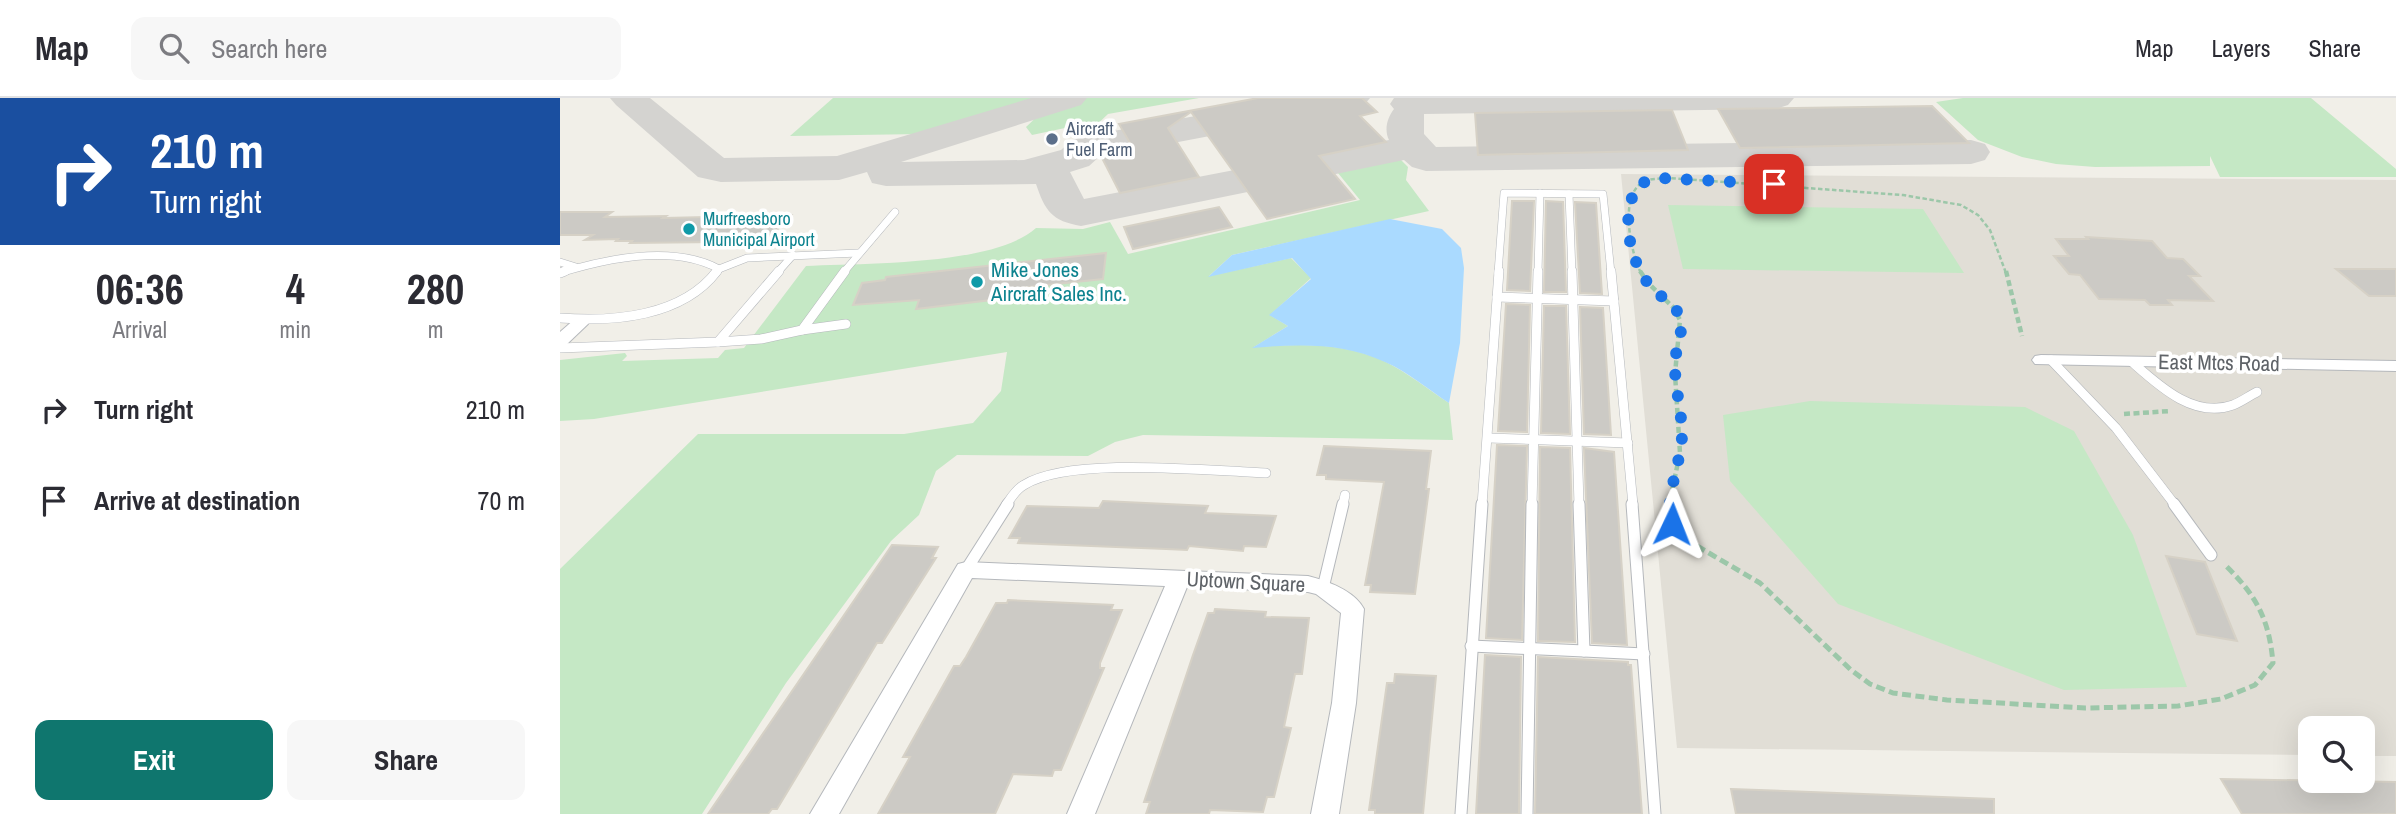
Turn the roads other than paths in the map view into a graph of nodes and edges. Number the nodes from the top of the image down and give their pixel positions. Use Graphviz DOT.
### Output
graph roads {
  1 [pos="1541,193"];
  2 [pos="1569,194"];
  3 [pos="895,212"];
  4 [pos="858,253"];
  5 [pos="793,255"];
  6 [pos="560,262"];
  7 [pos="577,267"];
  8 [pos="719,269"];
  9 [pos="560,273"];
  10 [pos="1497,297"];
  11 [pos="1537,298"];
  12 [pos="1573,300"];
  13 [pos="1615,301"];
  14 [pos="560,318"];
  15 [pos="582,321"];
  16 [pos="846,324"];
  17 [pos="802,330"];
  18 [pos="560,341"];
  19 [pos="718,342"];
  20 [pos="560,348"];
  21 [pos="2046,360"];
  22 [pos="2132,362"];
  23 [pos="2396,366"];
  24 [pos="2257,393"];
  25 [pos="1489,438"];
  26 [pos="1533,439"];
  27 [pos="1578,441"];
  28 [pos="1628,443"];
  29 [pos="1266,473"];
  30 [pos="1345,495"];
  31 [pos="2211,555"];
  32 [pos="966,570"];
  33 [pos="1179,579"];
  34 [pos="1324,588"];
  35 [pos="1471,646"];
  36 [pos="1529,648"];
  37 [pos="1584,651"];
  38 [pos="1644,654"];
  39 [pos="824,814"];
  40 [pos="1081,814"];
  41 [pos="1325,814"];
  42 [pos="1461,814"];
  43 [pos="1527,814"];
  44 [pos="1656,814"];
  1 -- 2 [label="lane"];
  1 -- 10 [label="lane"];
  1 -- 11 [label="lane"];
  2 -- 12 [label="lane"];
  2 -- 13 [label="lane"];
  3 -- 4 [label="lane"];
  4 -- 5 [label="lane"];
  4 -- 17 [label="lane"];
  5 -- 8 [label="lane"];
  5 -- 19 [label="lane"];
  6 -- 7 [label="lane"];
  7 -- 8 [label="lane"];
  7 -- 9 [label="lane"];
  8 -- 15 [label="lane"];
  10 -- 11 [label="lane"];
  10 -- 25 [label="lane"];
  11 -- 12 [label="lane"];
  11 -- 26 [label="lane"];
  12 -- 13 [label="lane"];
  12 -- 27 [label="lane"];
  13 -- 28 [label="lane"];
  14 -- 15 [label="lane"];
  15 -- 18 [label="street"];
  16 -- 17 [label="lane"];
  17 -- 19 [label="lane"];
  19 -- 20 [label="lane"];
  21 -- 22 [label="street, East Mtcs Road"];
  21 -- 31 [label="lane"];
  22 -- 23 [label="street, East Mtcs Road"];
  22 -- 24 [label="lane"];
  25 -- 26 [label="lane"];
  25 -- 35 [label="lane"];
  26 -- 27 [label="lane"];
  26 -- 36 [label="lane"];
  27 -- 28 [label="lane"];
  27 -- 37 [label="lane"];
  28 -- 38 [label="lane"];
  29 -- 32 [label="lane"];
  30 -- 34 [label="lane"];
  32 -- 33 [label="street, Uptown Square"];
  32 -- 39 [label="street"];
  33 -- 34 [label="street, Uptown Square"];
  33 -- 40 [label="street"];
  34 -- 41 [label="street, Uptown Square"];
  35 -- 36 [label="lane"];
  35 -- 42 [label="lane"];
  36 -- 37 [label="lane"];
  36 -- 43 [label="lane"];
  37 -- 38 [label="lane"];
  38 -- 44 [label="lane"];
}
